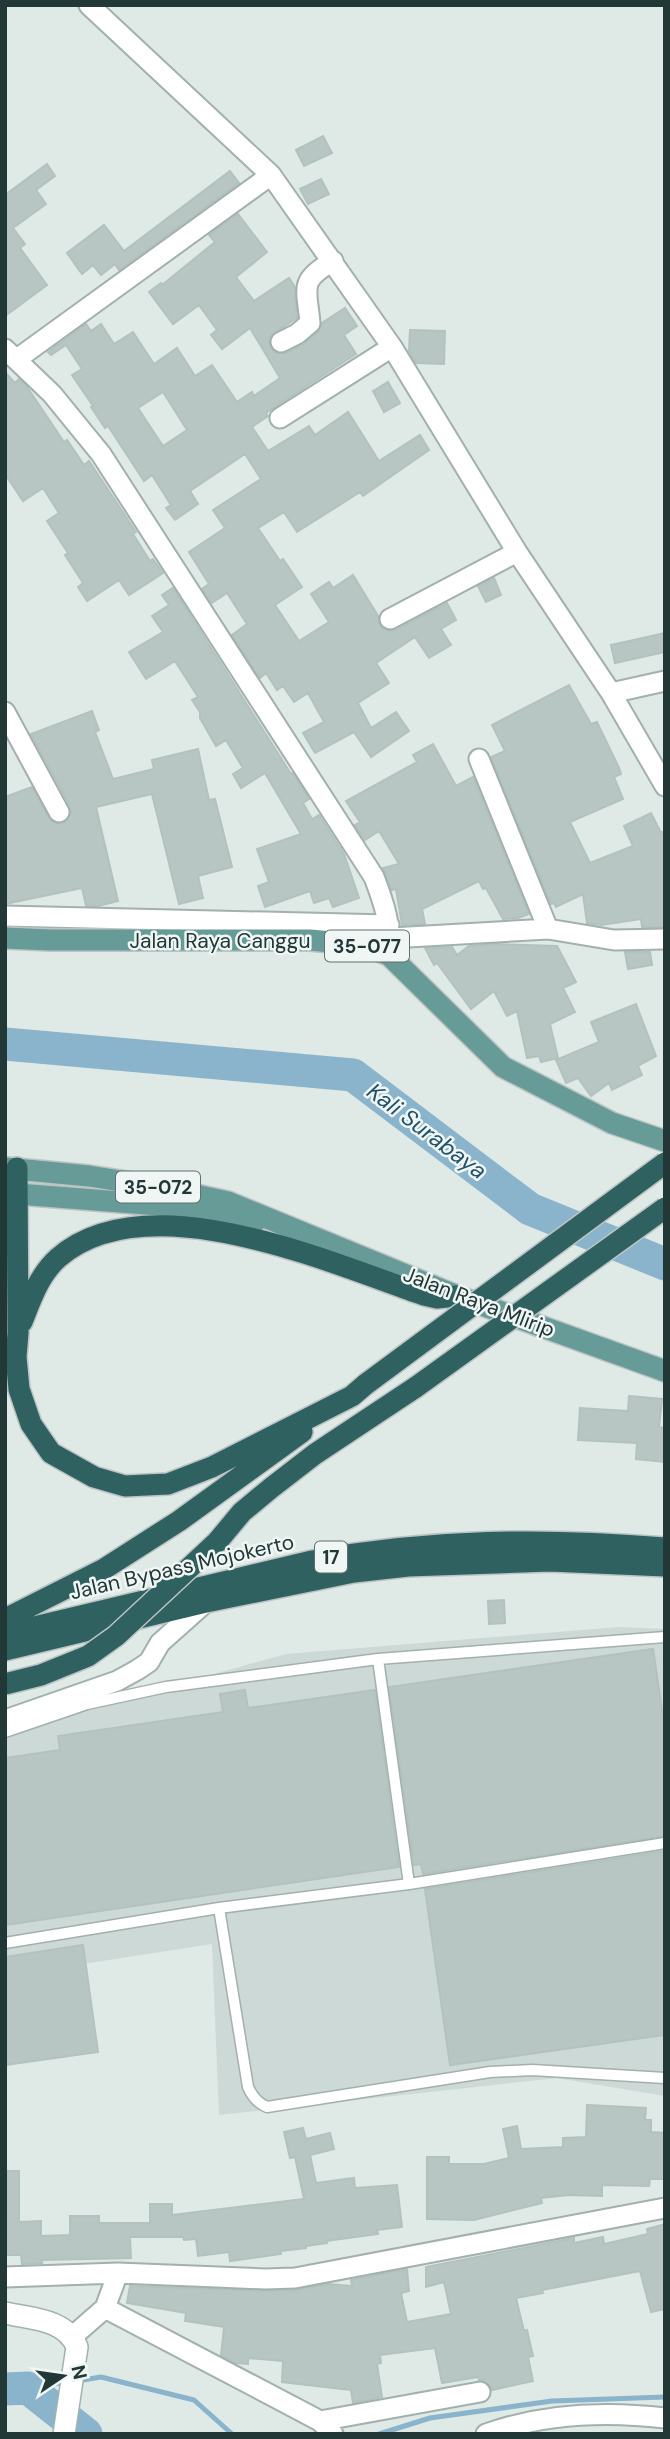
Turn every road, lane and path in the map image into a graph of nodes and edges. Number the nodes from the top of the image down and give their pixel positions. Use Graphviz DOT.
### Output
graph roads {
  1 [pos="89,5"];
  2 [pos="271,175"];
  3 [pos="333,261"];
  4 [pos="281,342"];
  5 [pos="392,347"];
  6 [pos="11,354"];
  7 [pos="280,418"];
  8 [pos="517,552"];
  9 [pos="390,619"];
  10 [pos="665,681"];
  11 [pos="611,693"];
  12 [pos="5,712"];
  13 [pos="479,759"];
  14 [pos="665,786"];
  15 [pos="59,813"];
  16 [pos="5,916"];
  17 [pos="548,929"];
  18 [pos="5,938"];
  19 [pos="389,939"];
  20 [pos="665,939"];
  21 [pos="665,1141"];
  22 [pos="665,1163"];
  23 [pos="11,1168"];
  24 [pos="11,1193"];
  25 [pos="665,1208"];
  26 [pos="295,1228"];
  27 [pos="457,1296"];
  28 [pos="18,1333"];
  29 [pos="665,1371"];
  30 [pos="359,1390"];
  31 [pos="665,1548"];
  32 [pos="665,1566"];
  33 [pos="206,1602"];
  34 [pos="5,1619"];
  35 [pos="5,1634"];
  36 [pos="665,1637"];
  37 [pos="5,1650"];
  38 [pos="378,1659"];
  39 [pos="5,1684"];
  40 [pos="5,1720"];
  41 [pos="5,1732"];
  42 [pos="665,1843"];
  43 [pos="409,1884"];
  44 [pos="219,1908"];
  45 [pos="5,1943"];
  46 [pos="665,2077"];
  47 [pos="665,2208"];
  48 [pos="118,2273"];
  49 [pos="5,2277"];
  50 [pos="105,2308"];
  51 [pos="5,2314"];
  52 [pos="73,2336"];
  53 [pos="480,2392"];
  54 [pos="628,2414"];
  55 [pos="665,2418"];
  56 [pos="327,2427"];
  57 [pos="64,2434"];
  58 [pos="486,2434"];
  59 [pos="632,2434"];
  1 -- 2 [label="street"];
  2 -- 3 [label="street"];
  2 -- 6 [label="street"];
  3 -- 4 [label="street"];
  3 -- 5 [label="street"];
  5 -- 7 [label="street"];
  5 -- 8 [label="street"];
  6 -- 19 [label="street"];
  8 -- 9 [label="street"];
  8 -- 11 [label="street"];
  10 -- 11 [label="street"];
  11 -- 14 [label="street"];
  12 -- 15 [label="street"];
  13 -- 17 [label="street"];
  16 -- 19 [label="street"];
  17 -- 19 [label="street"];
  17 -- 20 [label="street"];
  18 -- 19 [label="main road, Jalan Raya Canggu / 35-077"];
  19 -- 21 [label="main road, Jalan Raya Canggu / 35-077"];
  22 -- 30 [label="highway, bridge"];
  23 -- 24 [label="highway"];
  23 -- 26 [label="main road, Jalan Raya Mlirip / 35-072"];
  24 -- 26 [label="main road, Jalan Raya Mlirip / 35-072"];
  24 -- 28 [label="highway"];
  25 -- 39 [label="highway, bridge"];
  26 -- 27 [label="main road, Jalan Raya Mlirip / 35-072"];
  27 -- 28 [label="highway"];
  27 -- 29 [label="main road, Jalan Raya Mlirip / 35-072"];
  28 -- 30 [label="highway"];
  30 -- 34 [label="highway"];
  31 -- 35 [label="highway, Jalan Bypass Mojokerto / 17"];
  32 -- 33 [label="highway, Jalan Bypass Mojokerto / 17"];
  33 -- 37 [label="highway, Jalan Bypass Mojokerto / 17"];
  33 -- 40 [label="street"];
  36 -- 38 [label="lane"];
  38 -- 41 [label="lane"];
  38 -- 43 [label="lane"];
  42 -- 43 [label="lane"];
  43 -- 44 [label="lane"];
  44 -- 45 [label="lane"];
  44 -- 46 [label="lane"];
  47 -- 48 [label="street"];
  48 -- 49 [label="street"];
  48 -- 50 [label="street"];
  50 -- 52 [label="street"];
  50 -- 56 [label="street"];
  51 -- 52 [label="street"];
  52 -- 57 [label="street"];
  53 -- 56 [label="street"];
  54 -- 55 [label="street"];
  54 -- 58 [label="street"];
  54 -- 59 [label="street"];
}
